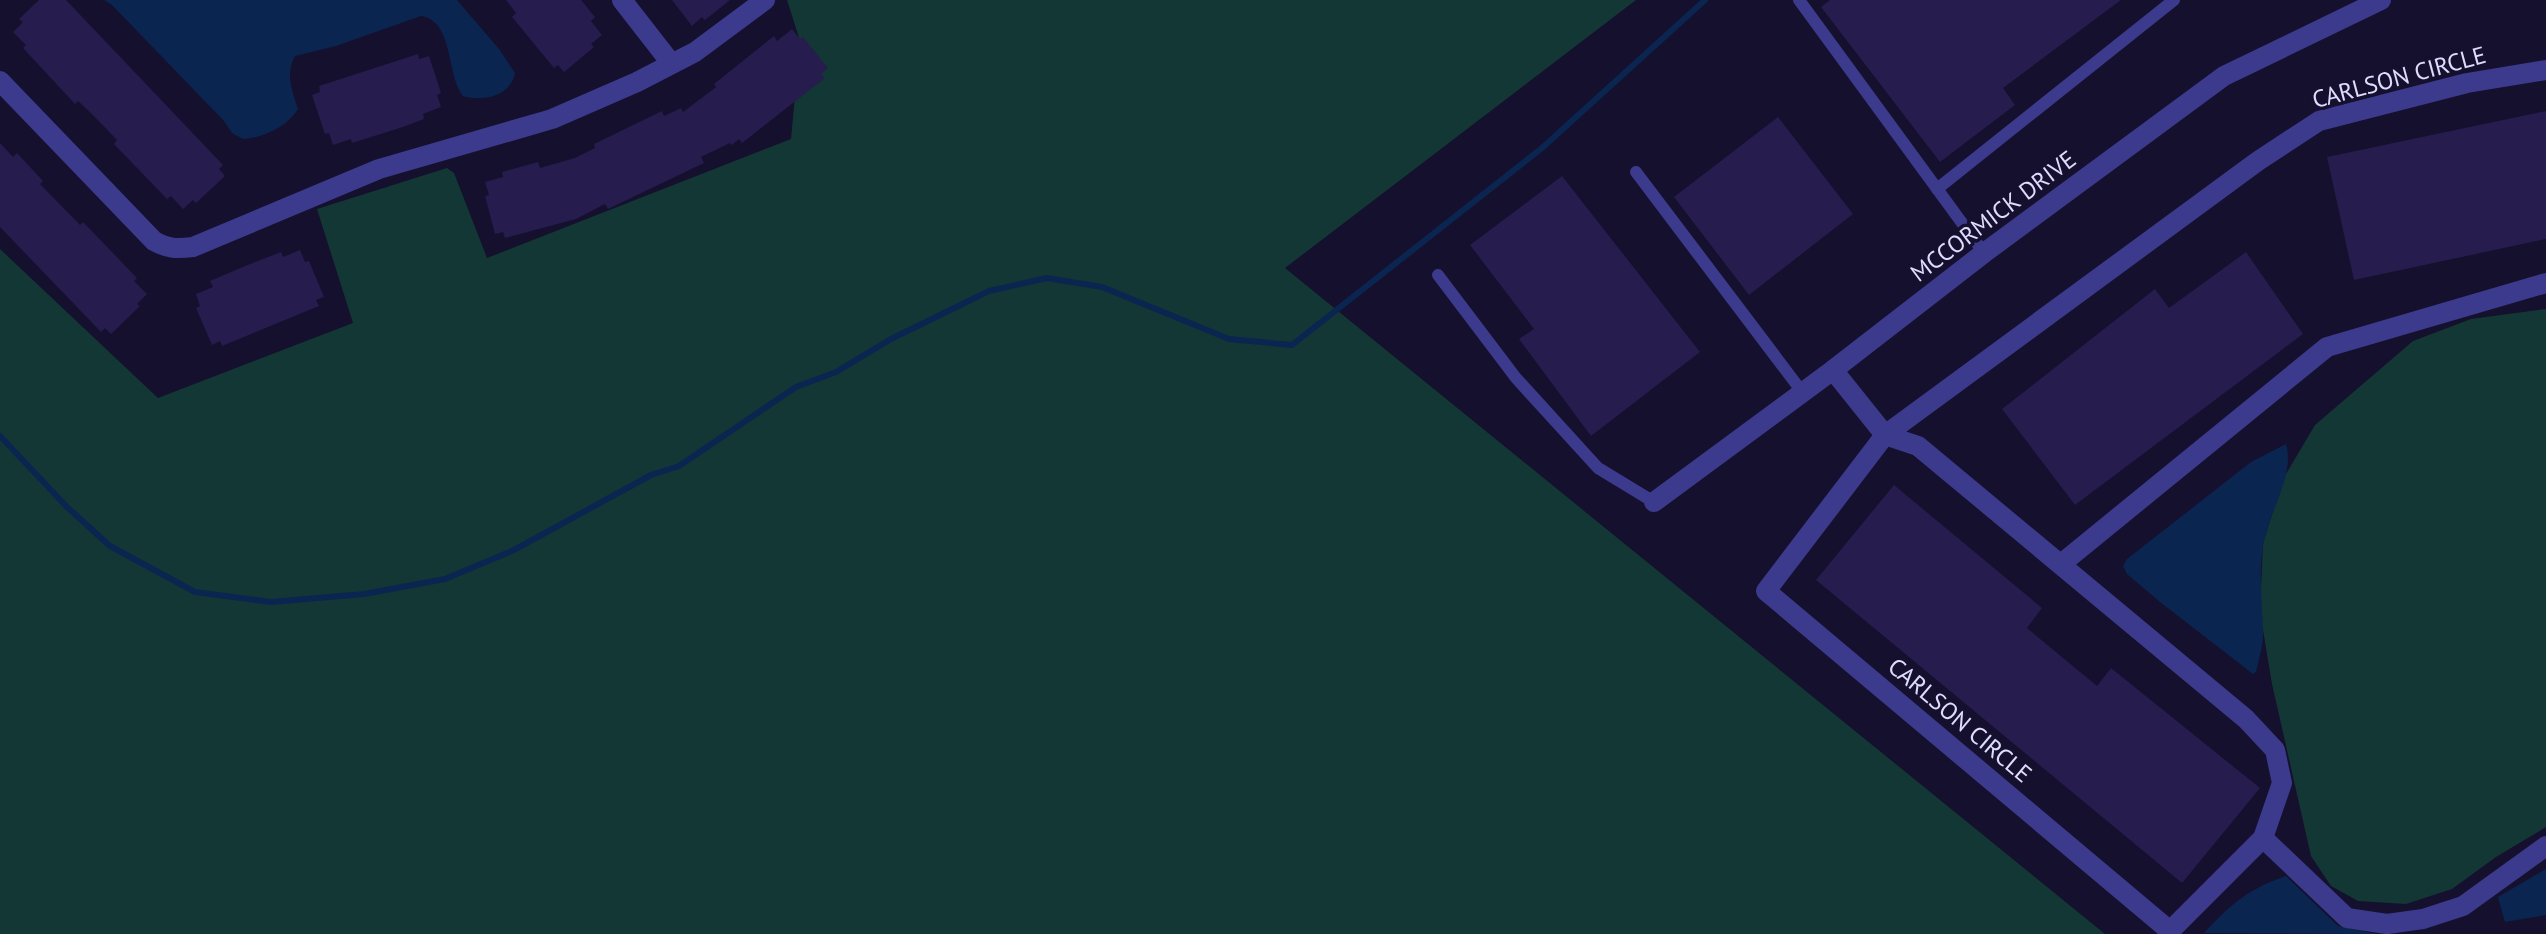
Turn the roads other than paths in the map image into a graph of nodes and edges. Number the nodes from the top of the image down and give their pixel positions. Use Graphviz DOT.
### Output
graph roads {
  1 [pos="622,0"];
  2 [pos="765,0"];
  3 [pos="1799,0"];
  4 [pos="2174,0"];
  5 [pos="2378,0"];
  6 [pos="671,63"];
  7 [pos="2546,70"];
  8 [pos="0,81"];
  9 [pos="1636,172"];
  10 [pos="1937,189"];
  11 [pos="1984,253"];
  12 [pos="1438,275"];
  13 [pos="2546,283"];
  14 [pos="1833,370"];
  15 [pos="1803,393"];
  16 [pos="1885,435"];
  17 [pos="1654,502"];
  18 [pos="2061,564"];
  19 [pos="2263,838"];
  20 [pos="2546,846"];
  1 -- 6 [label="street"];
  2 -- 6 [label="street"];
  3 -- 10 [label="lane"];
  4 -- 10 [label="lane"];
  5 -- 11 [label="street, MCCORMICK DRIVE"];
  6 -- 8 [label="street"];
  7 -- 16 [label="street, CARLSON CIRCLE"];
  9 -- 15 [label="lane"];
  10 -- 11 [label="lane"];
  11 -- 14 [label="street, MCCORMICK DRIVE"];
  12 -- 17 [label="lane"];
  13 -- 18 [label="street"];
  14 -- 15 [label="street, MCCORMICK DRIVE"];
  14 -- 16 [label="street"];
  15 -- 17 [label="street, MCCORMICK DRIVE"];
  16 -- 18 [label="street, CARLSON CIRCLE"];
  16 -- 19 [label="street, CARLSON CIRCLE"];
  18 -- 19 [label="street, CARLSON CIRCLE"];
  19 -- 20 [label="street"];
}
